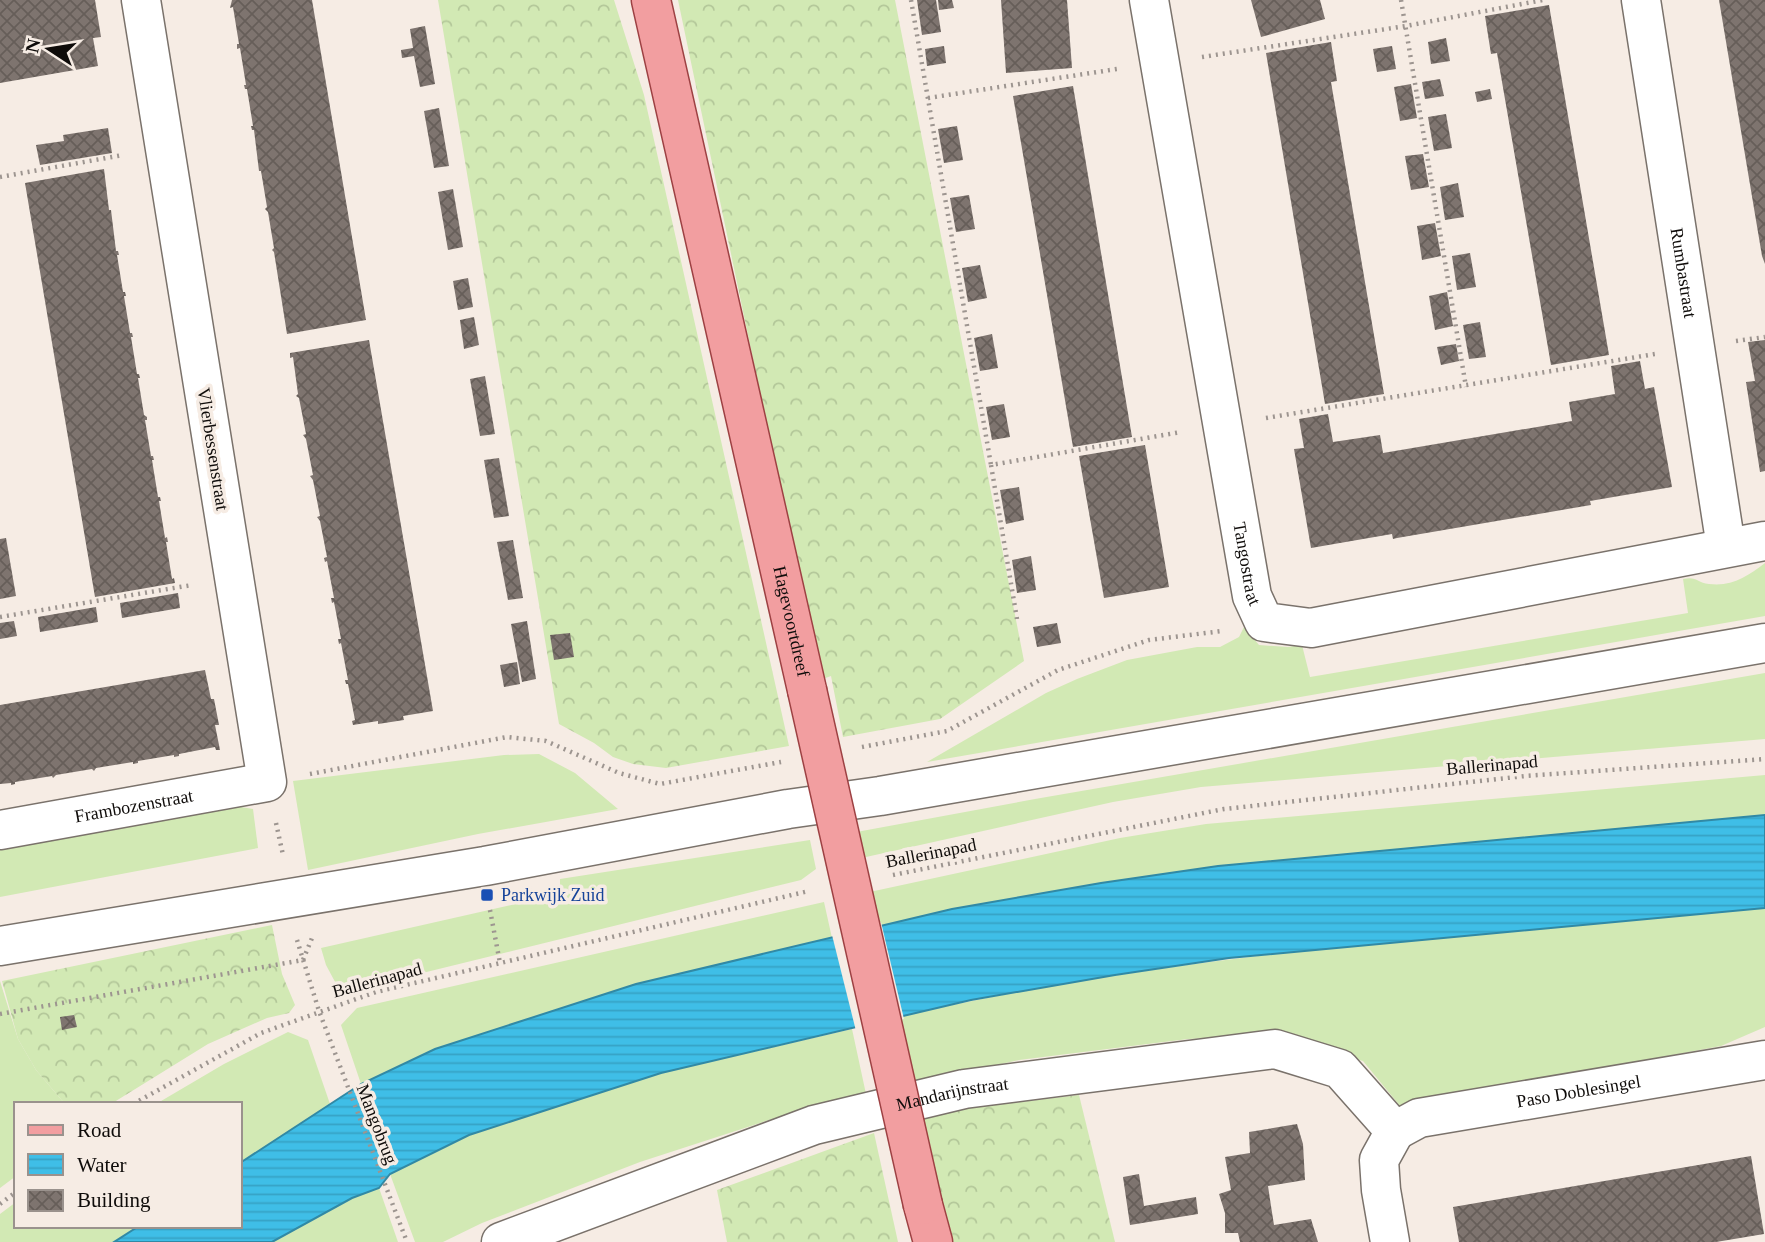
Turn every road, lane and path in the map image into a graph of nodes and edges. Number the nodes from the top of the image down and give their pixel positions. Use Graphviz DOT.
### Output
graph roads {
  1 [pos="141,0"];
  2 [pos="651,0"];
  3 [pos="911,0"];
  4 [pos="1149,0"];
  5 [pos="1401,0"];
  6 [pos="1543,0"];
  7 [pos="1641,0"];
  8 [pos="1406,26"];
  9 [pos="1161,63"];
  10 [pos="928,98"];
  11 [pos="165,148"];
  12 [pos="0,177"];
  13 [pos="1765,337"];
  14 [pos="1695,348"];
  15 [pos="1466,387"];
  16 [pos="1222,425"];
  17 [pos="991,465"];
  18 [pos="1765,541"];
  19 [pos="1726,547"];
  20 [pos="234,578"];
  21 [pos="0,617"];
  22 [pos="1017,619"];
  23 [pos="1765,643"];
  24 [pos="1765,759"];
  25 [pos="267,782"];
  26 [pos="0,830"];
  27 [pos="893,875"];
  28 [pos="811,891"];
  29 [pos="290,898"];
  30 [pos="490,909"];
  31 [pos="316,927"];
  32 [pos="0,946"];
  33 [pos="303,961"];
  34 [pos="500,964"];
  35 [pos="319,1011"];
  36 [pos="0,1014"];
  37 [pos="1765,1060"];
  38 [pos="137,1102"];
  39 [pos="1395,1132"];
  40 [pos="407,1242"];
  41 [pos="501,1242"];
  42 [pos="933,1242"];
  43 [pos="1390,1242"];
  1 -- 11 [label="street, Vlierbessenstraat"];
  2 -- 42 [label="main road, Hagevoortdreef, bridge"];
  3 -- 10 [label="path"];
  4 -- 9 [label="street, Tangostraat"];
  5 -- 8 [label="path"];
  6 -- 8 [label="path"];
  7 -- 14 [label="street, Rumbastraat"];
  8 -- 9 [label="path"];
  8 -- 15 [label="path"];
  9 -- 10 [label="path"];
  9 -- 16 [label="street, Tangostraat"];
  10 -- 17 [label="path"];
  11 -- 12 [label="path"];
  11 -- 20 [label="street, Vlierbessenstraat"];
  13 -- 14 [label="path"];
  14 -- 15 [label="path"];
  14 -- 19 [label="street, Rumbastraat"];
  15 -- 16 [label="path"];
  16 -- 17 [label="path"];
  16 -- 19 [label="street, Tangostraat"];
  17 -- 22 [label="path"];
  18 -- 19 [label="street, Tangostraat"];
  20 -- 21 [label="path"];
  20 -- 25 [label="street, Vlierbessenstraat"];
  23 -- 29 [label="street"];
  24 -- 27 [label="path, Ballerinapad"];
  25 -- 26 [label="street, Frambozenstraat"];
  25 -- 29 [label="path"];
  28 -- 34 [label="path, Ballerinapad"];
  29 -- 32 [label="street"];
  29 -- 33 [label="path, Mangobrug"];
  30 -- 34 [label="path"];
  31 -- 33 [label="path"];
  33 -- 35 [label="path, Mangobrug"];
  33 -- 36 [label="path"];
  34 -- 35 [label="path, Ballerinapad"];
  35 -- 38 [label="path, Ballerinapad"];
  35 -- 40 [label="path, Mangobrug"];
  37 -- 39 [label="street, Paso Doblesingel"];
  39 -- 41 [label="street, Mandarijnstraat"];
  39 -- 43 [label="street"];
}
